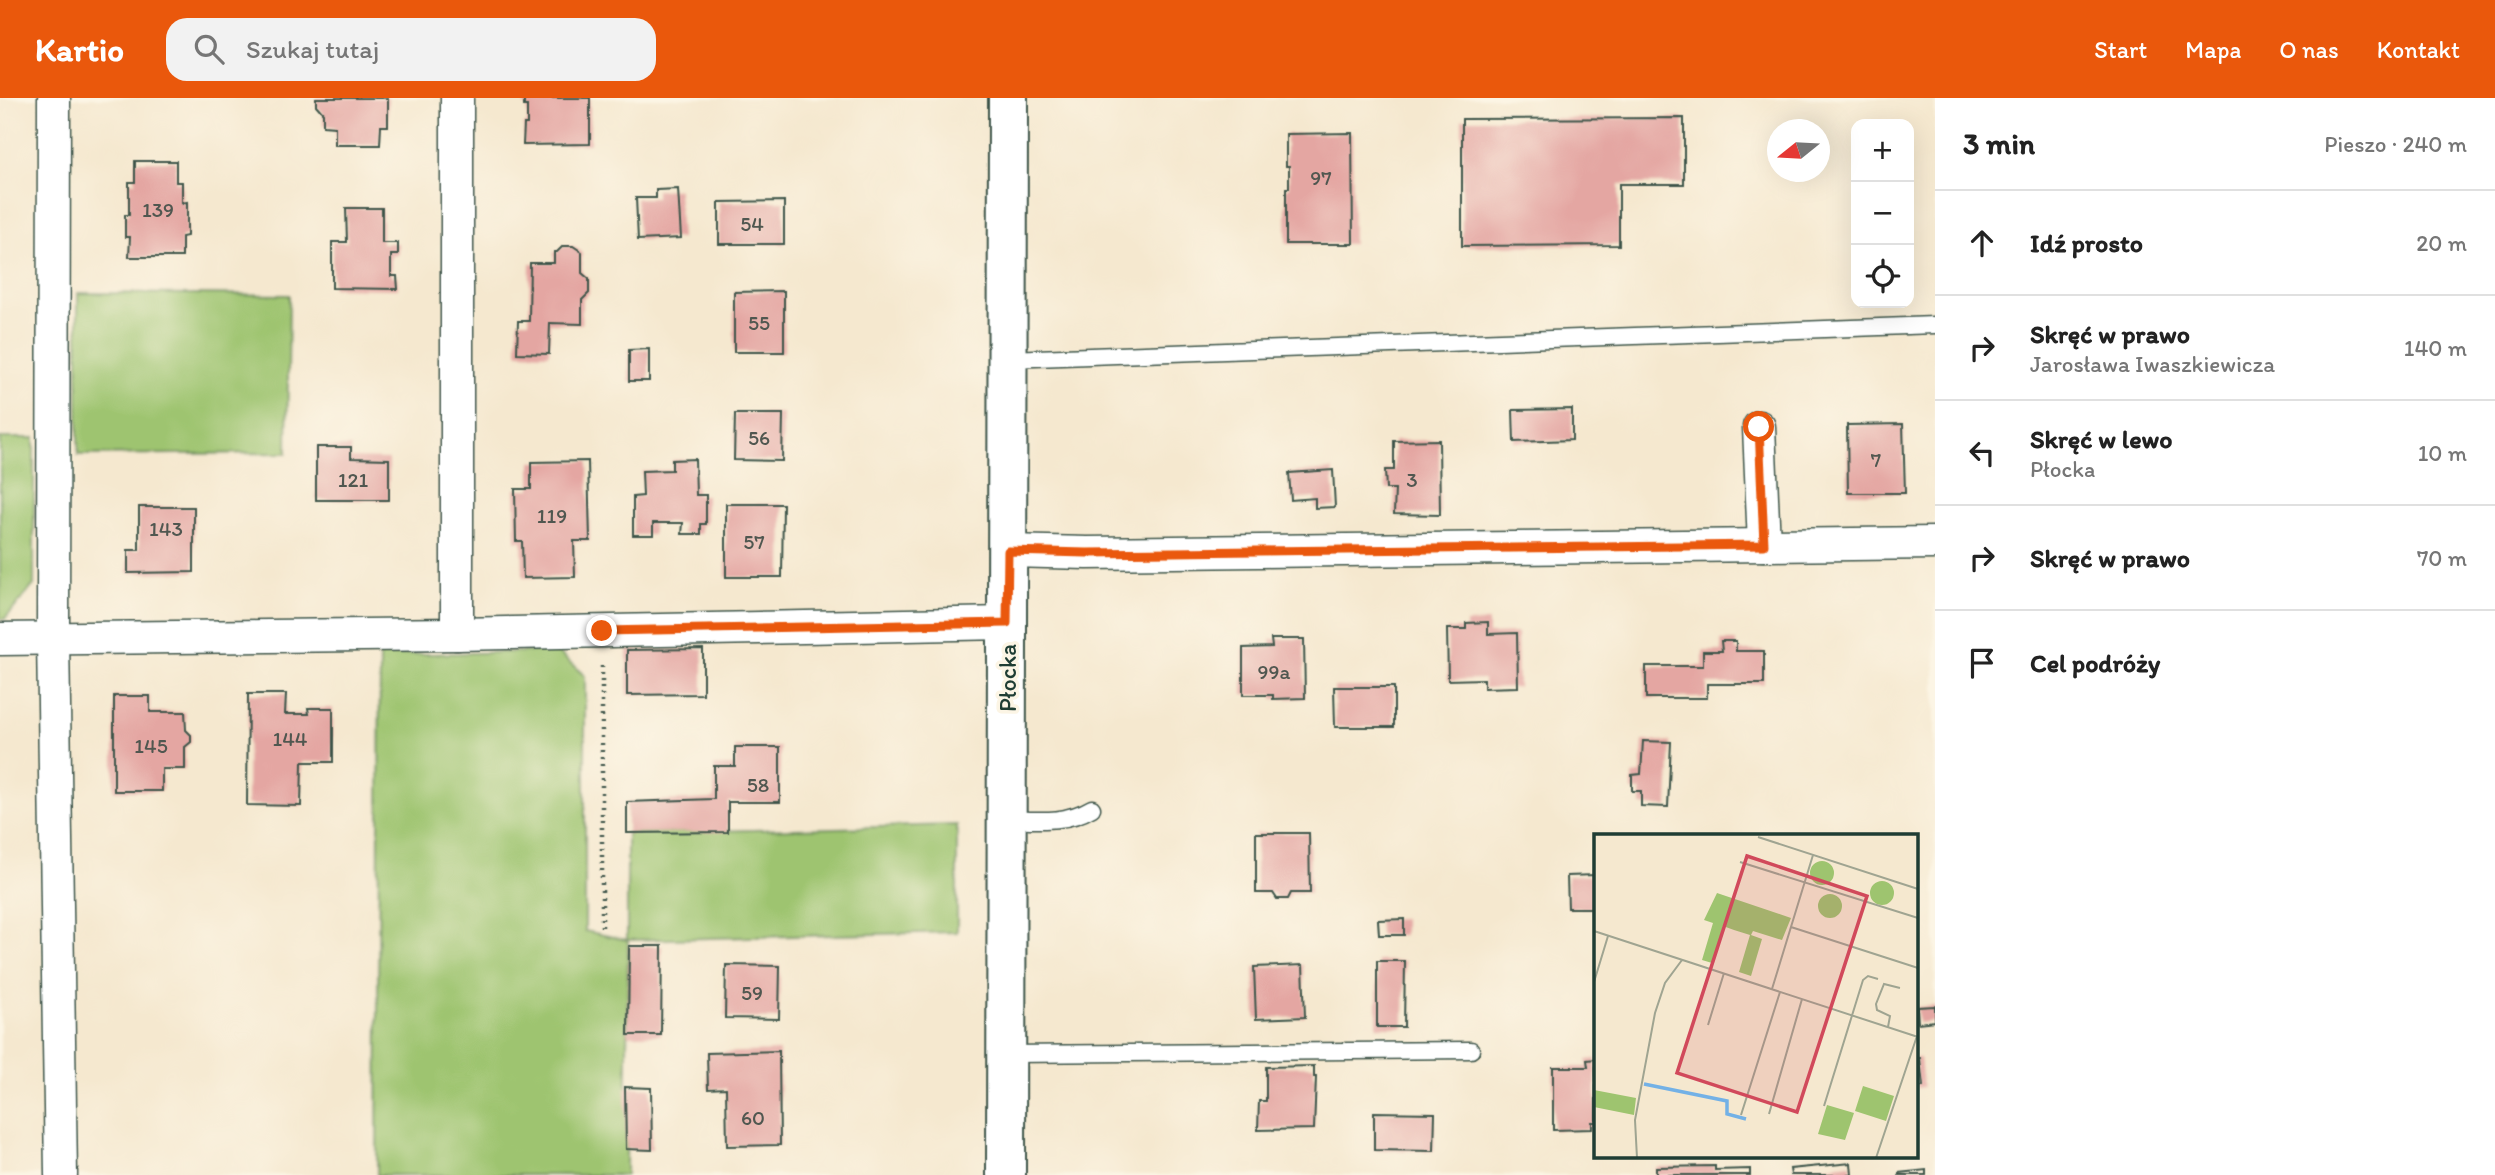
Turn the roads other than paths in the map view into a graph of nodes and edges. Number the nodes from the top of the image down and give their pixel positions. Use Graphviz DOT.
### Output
graph roads {
  1 [pos="54,98"];
  2 [pos="457,98"];
  3 [pos="1008,98"];
  4 [pos="1935,325"];
  5 [pos="1008,359"];
  6 [pos="1759,427"];
  7 [pos="1935,543"];
  8 [pos="1764,545"];
  9 [pos="1008,551"];
  10 [pos="1007,623"];
  11 [pos="457,634"];
  12 [pos="53,637"];
  13 [pos="0,639"];
  14 [pos="1092,808"];
  15 [pos="1007,819"];
  16 [pos="1471,1050"];
  17 [pos="1006,1054"];
  18 [pos="61,1175"];
  19 [pos="1006,1175"];
  1 -- 12 [label="street"];
  2 -- 11 [label="street"];
  3 -- 5 [label="street, Płocka"];
  4 -- 5 [label="lane"];
  5 -- 9 [label="street, Płocka"];
  6 -- 8 [label="street"];
  7 -- 8 [label="street"];
  8 -- 9 [label="street"];
  9 -- 10 [label="street, Płocka"];
  10 -- 11 [label="street"];
  10 -- 15 [label="street, Płocka"];
  11 -- 12 [label="street"];
  12 -- 13 [label="street"];
  12 -- 18 [label="street"];
  14 -- 15 [label="lane"];
  15 -- 17 [label="street, Płocka"];
  16 -- 17 [label="lane"];
  17 -- 19 [label="street, Płocka"];
}
